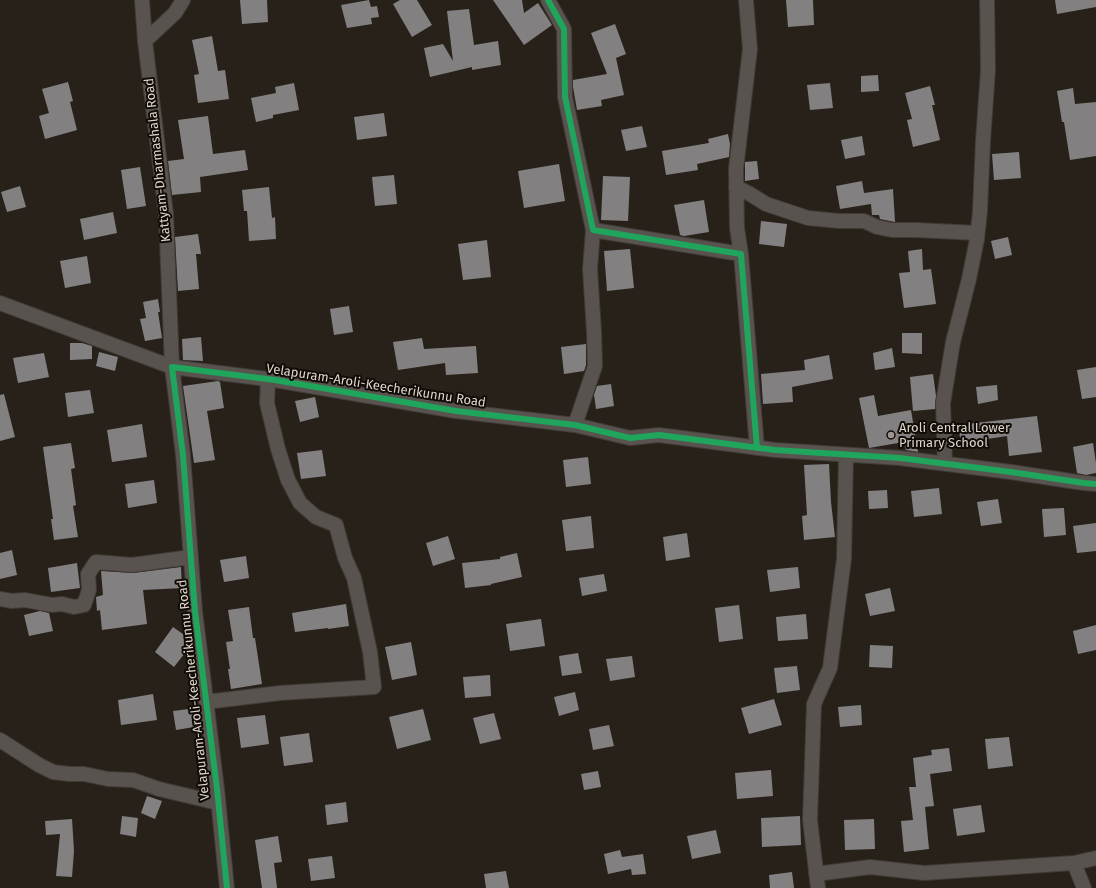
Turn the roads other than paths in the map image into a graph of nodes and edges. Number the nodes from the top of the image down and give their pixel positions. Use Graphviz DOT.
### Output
graph roads {
  1 [pos="142,0"];
  2 [pos="182,0"];
  3 [pos="548,0"];
  4 [pos="746,0"];
  5 [pos="987,0"];
  6 [pos="145,41"];
  7 [pos="736,187"];
  8 [pos="593,230"];
  9 [pos="977,233"];
  10 [pos="740,254"];
  11 [pos="0,303"];
  12 [pos="172,367"];
  13 [pos="268,379"];
  14 [pos="575,426"];
  15 [pos="757,448"];
  16 [pos="846,455"];
  17 [pos="945,464"];
  18 [pos="1096,484"];
  19 [pos="191,557"];
  20 [pos="0,599"];
  21 [pos="206,702"];
  22 [pos="0,740"];
  23 [pos="218,803"];
  24 [pos="1096,858"];
  25 [pos="1074,863"];
  26 [pos="816,874"];
  27 [pos="227,888"];
  28 [pos="818,888"];
  29 [pos="1084,888"];
  1 -- 6 [label="street, Kattyam-Dharmashala Road"];
  2 -- 6 [label="street"];
  3 -- 8 [label="street"];
  4 -- 7 [label="street"];
  5 -- 9 [label="street"];
  6 -- 12 [label="street, Kattyam-Dharmashala Road"];
  7 -- 9 [label="street"];
  7 -- 10 [label="street"];
  8 -- 10 [label="street"];
  8 -- 14 [label="street"];
  9 -- 17 [label="street"];
  10 -- 15 [label="street"];
  11 -- 12 [label="street"];
  12 -- 13 [label="street, Velapuram-Aroli-Keecherikunnu Road"];
  12 -- 19 [label="street, Velapuram-Aroli-Keecherikunnu Road"];
  13 -- 14 [label="street, Velapuram-Aroli-Keecherikunnu Road"];
  13 -- 21 [label="street"];
  14 -- 15 [label="street, Velapuram-Aroli-Keecherikunnu Road"];
  15 -- 16 [label="street, Velapuram-Aroli-Keecherikunnu Road"];
  16 -- 17 [label="street, Velapuram-Aroli-Keecherikunnu Road"];
  16 -- 26 [label="street"];
  17 -- 18 [label="street, Velapuram-Aroli-Keecherikunnu Road"];
  19 -- 20 [label="street"];
  19 -- 21 [label="street, Velapuram-Aroli-Keecherikunnu Road"];
  21 -- 23 [label="street, Velapuram-Aroli-Keecherikunnu Road"];
  22 -- 23 [label="street"];
  23 -- 27 [label="street, Velapuram-Aroli-Keecherikunnu Road"];
  24 -- 25 [label="street"];
  25 -- 26 [label="street"];
  25 -- 29 [label="street"];
  26 -- 28 [label="street"];
}
